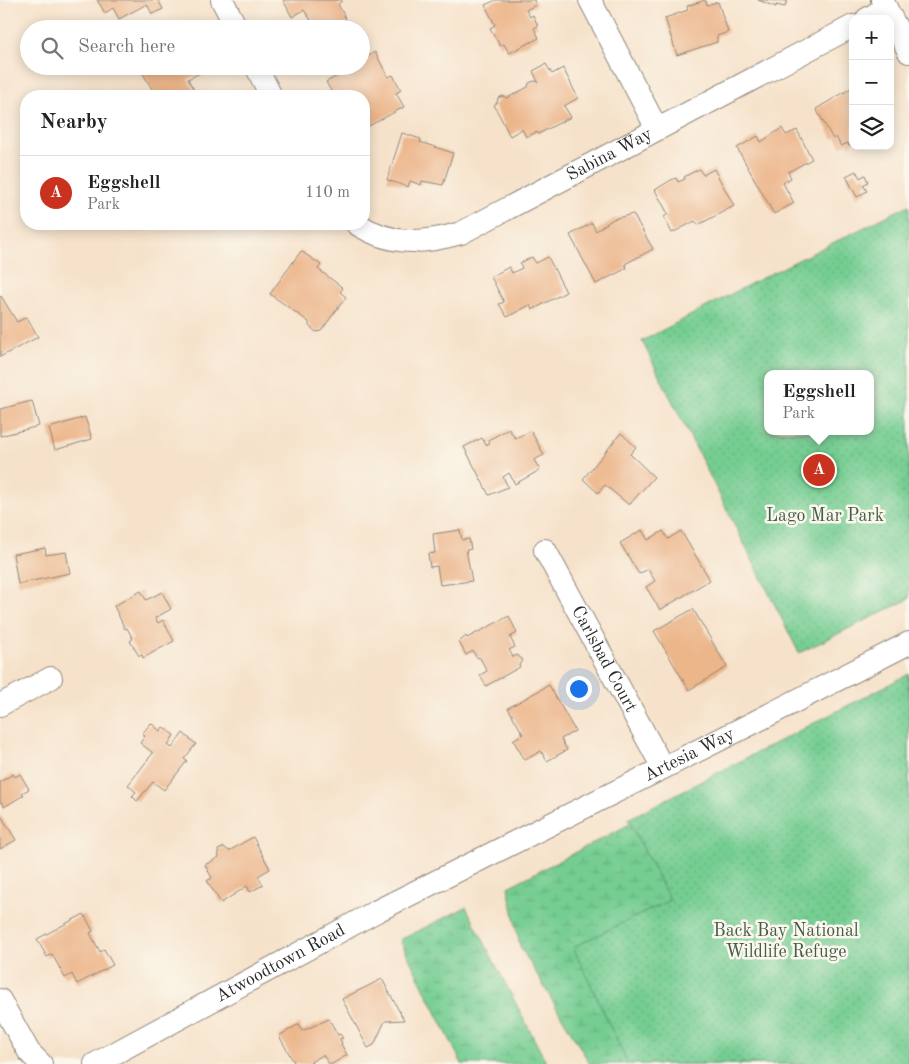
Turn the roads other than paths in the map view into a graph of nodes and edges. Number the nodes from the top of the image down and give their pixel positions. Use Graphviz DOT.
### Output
graph roads {
  1 [pos="222,0"];
  2 [pos="590,0"];
  3 [pos="878,9"];
  4 [pos="232,20"];
  5 [pos="849,28"];
  6 [pos="909,52"];
  7 [pos="260,75"];
  8 [pos="268,90"];
  9 [pos="657,129"];
  10 [pos="367,230"];
  11 [pos="545,550"];
  12 [pos="909,643"];
  13 [pos="51,678"];
  14 [pos="0,705"];
  15 [pos="663,768"];
  16 [pos="469,865"];
  17 [pos="0,1000"];
  18 [pos="41,1064"];
  19 [pos="94,1064"];
  1 -- 4 [label="street"];
  2 -- 9 [label="street"];
  3 -- 6 [label="street"];
  5 -- 9 [label="street, Sabina Way"];
  7 -- 8 [label="street"];
  9 -- 10 [label="street, Sabina Way"];
  11 -- 15 [label="street, Carlsbad Court"];
  12 -- 15 [label="street, Artesia Way"];
  13 -- 14 [label="street"];
  15 -- 16 [label="street, Artesia Way"];
  16 -- 19 [label="street, Atwoodtown Road"];
  17 -- 18 [label="street"];
}
